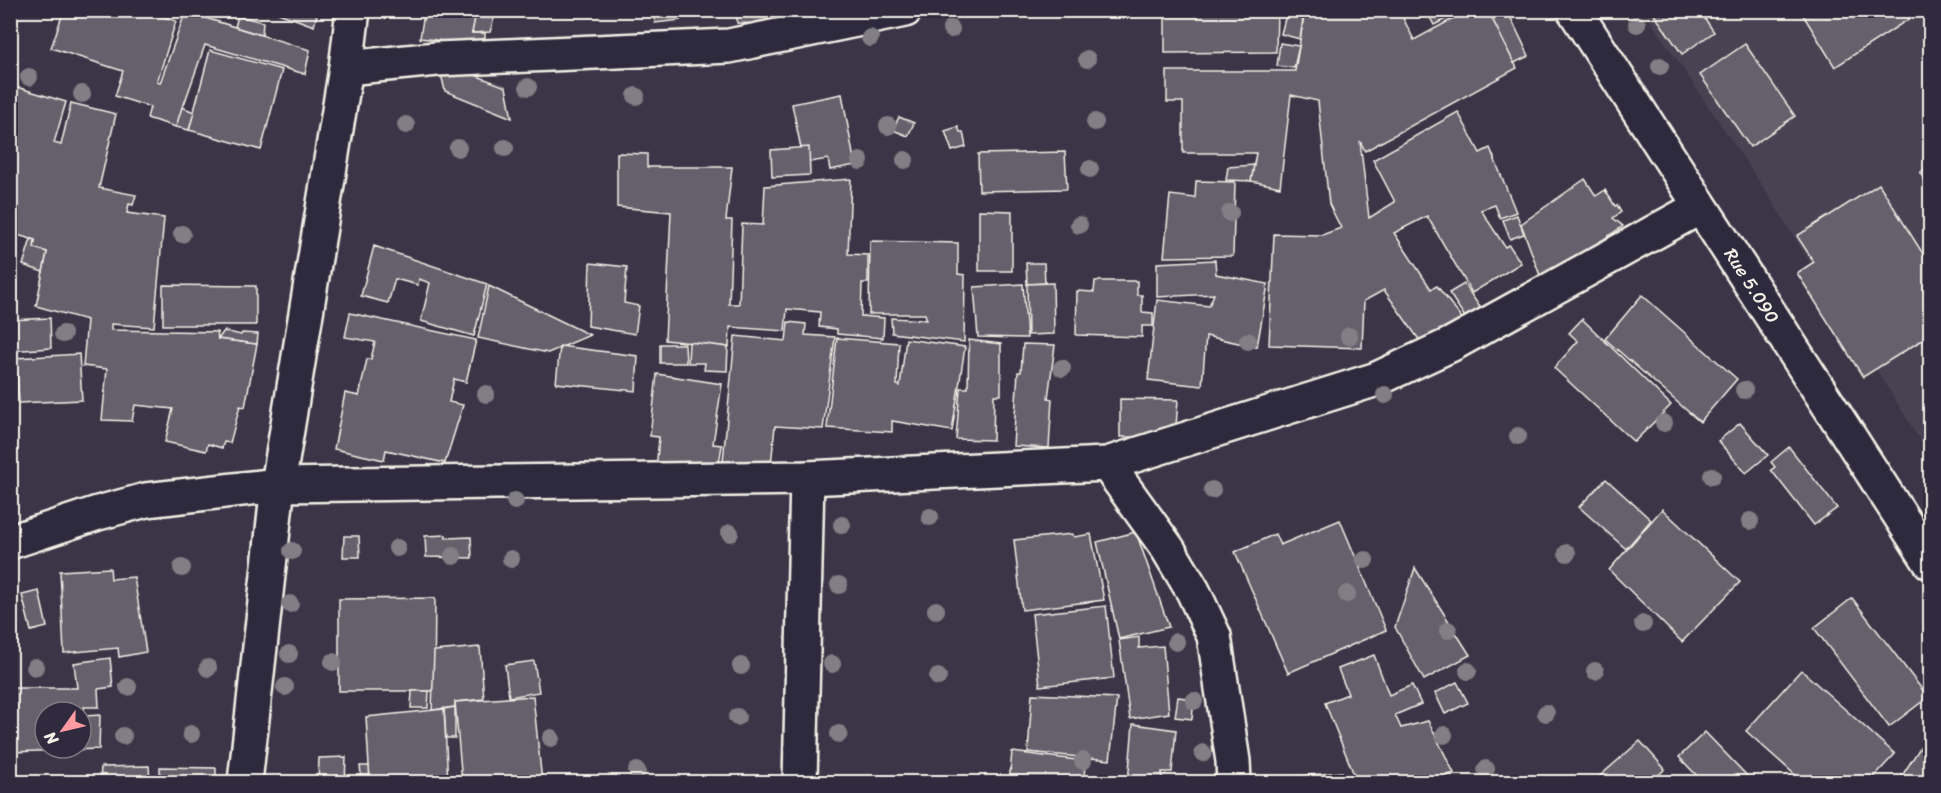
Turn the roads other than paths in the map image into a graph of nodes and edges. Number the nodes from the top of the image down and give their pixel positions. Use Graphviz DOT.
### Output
graph roads {
  1 [pos="353,10"];
  2 [pos="905,10"];
  3 [pos="1574,10"];
  4 [pos="346,68"];
  5 [pos="1700,207"];
  6 [pos="1107,464"];
  7 [pos="807,478"];
  8 [pos="278,485"];
  9 [pos="10,542"];
  10 [pos="1930,562"];
  11 [pos="245,783"];
  12 [pos="800,783"];
  13 [pos="1234,783"];
  1 -- 4 [label="street"];
  2 -- 4 [label="street"];
  3 -- 5 [label="street, Rue 5.090"];
  4 -- 8 [label="street"];
  5 -- 6 [label="street"];
  5 -- 10 [label="street, Rue 5.090"];
  6 -- 7 [label="street"];
  6 -- 13 [label="street"];
  7 -- 8 [label="street"];
  7 -- 12 [label="street"];
  8 -- 9 [label="street"];
  8 -- 11 [label="street"];
}
